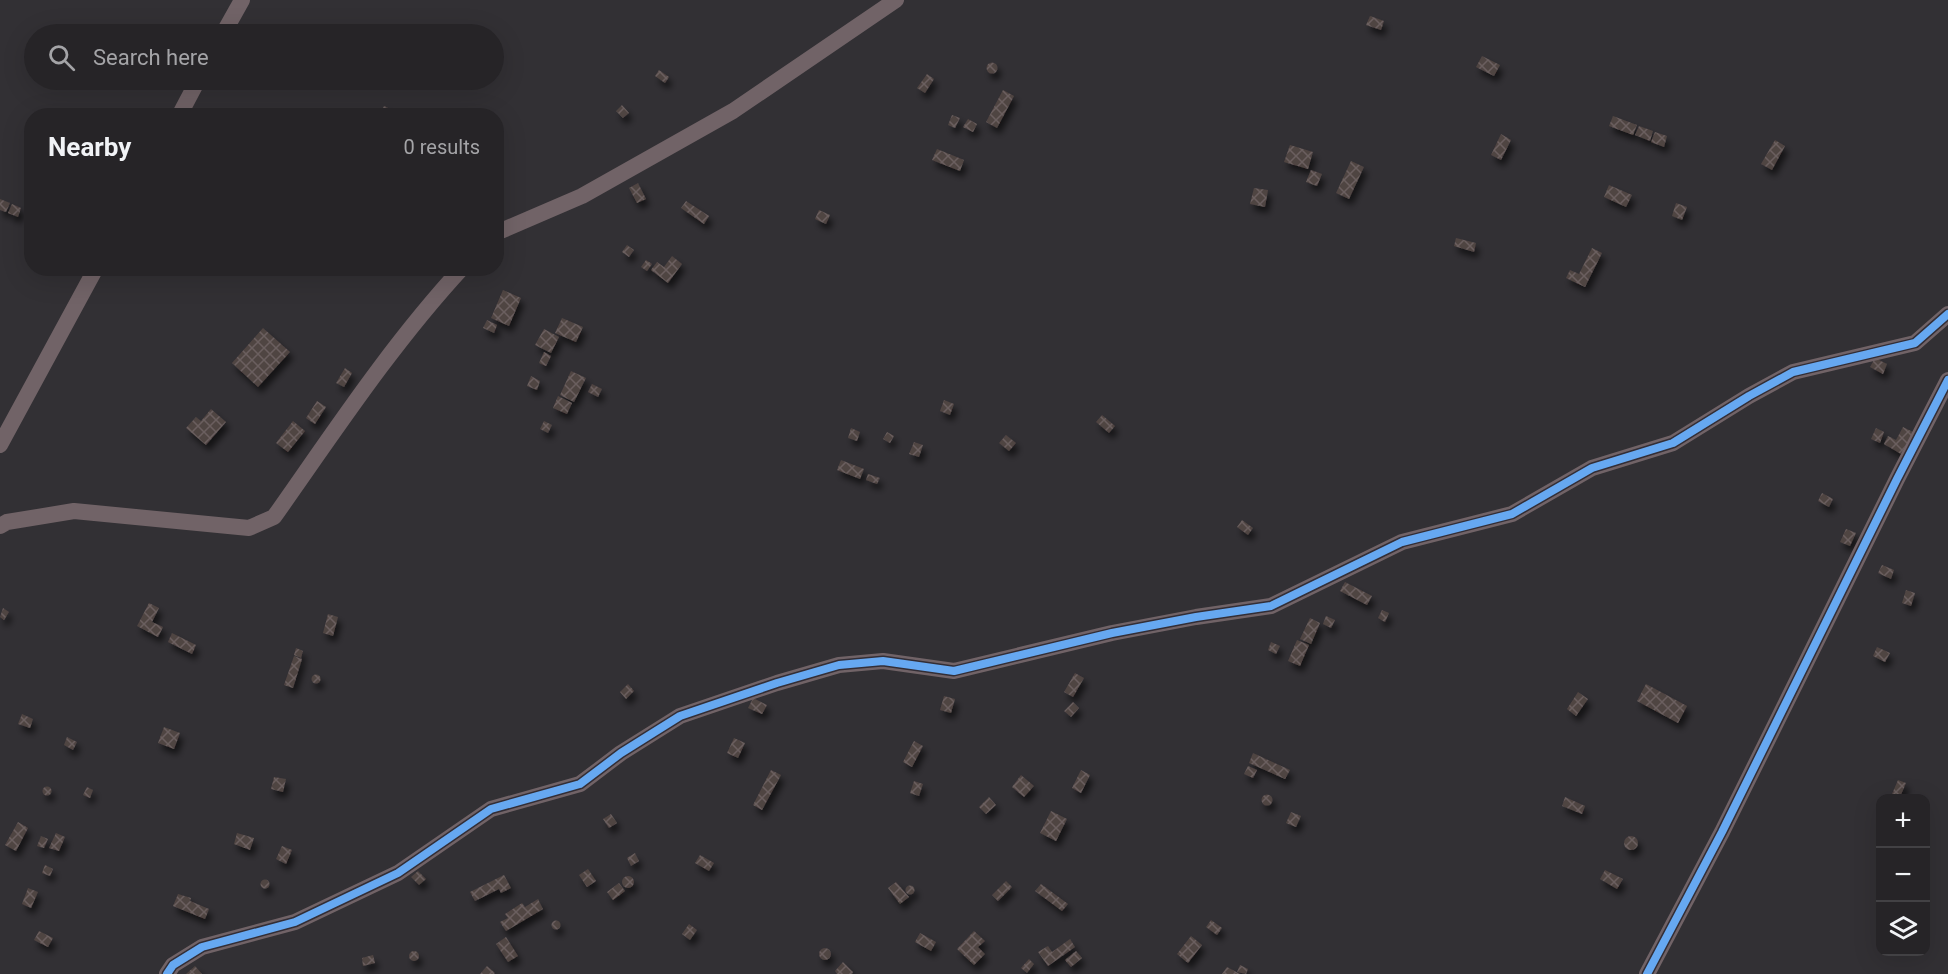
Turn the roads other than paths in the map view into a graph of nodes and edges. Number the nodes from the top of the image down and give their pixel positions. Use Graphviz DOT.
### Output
graph roads {
  1 [pos="242,0"];
  2 [pos="896,0"];
  3 [pos="229,24"];
  4 [pos="193,90"];
  5 [pos="183,108"];
  6 [pos="504,230"];
  7 [pos="92,276"];
  8 [pos="454,276"];
  9 [pos="1948,314"];
  10 [pos="1948,380"];
  11 [pos="0,445"];
  12 [pos="0,526"];
  13 [pos="167,974"];
  14 [pos="1647,974"];
  1 -- 3 [label="street"];
  2 -- 6 [label="street"];
  4 -- 5 [label="street"];
  7 -- 11 [label="street"];
  8 -- 12 [label="street"];
  9 -- 13 [label="street"];
  10 -- 14 [label="street"];
}
